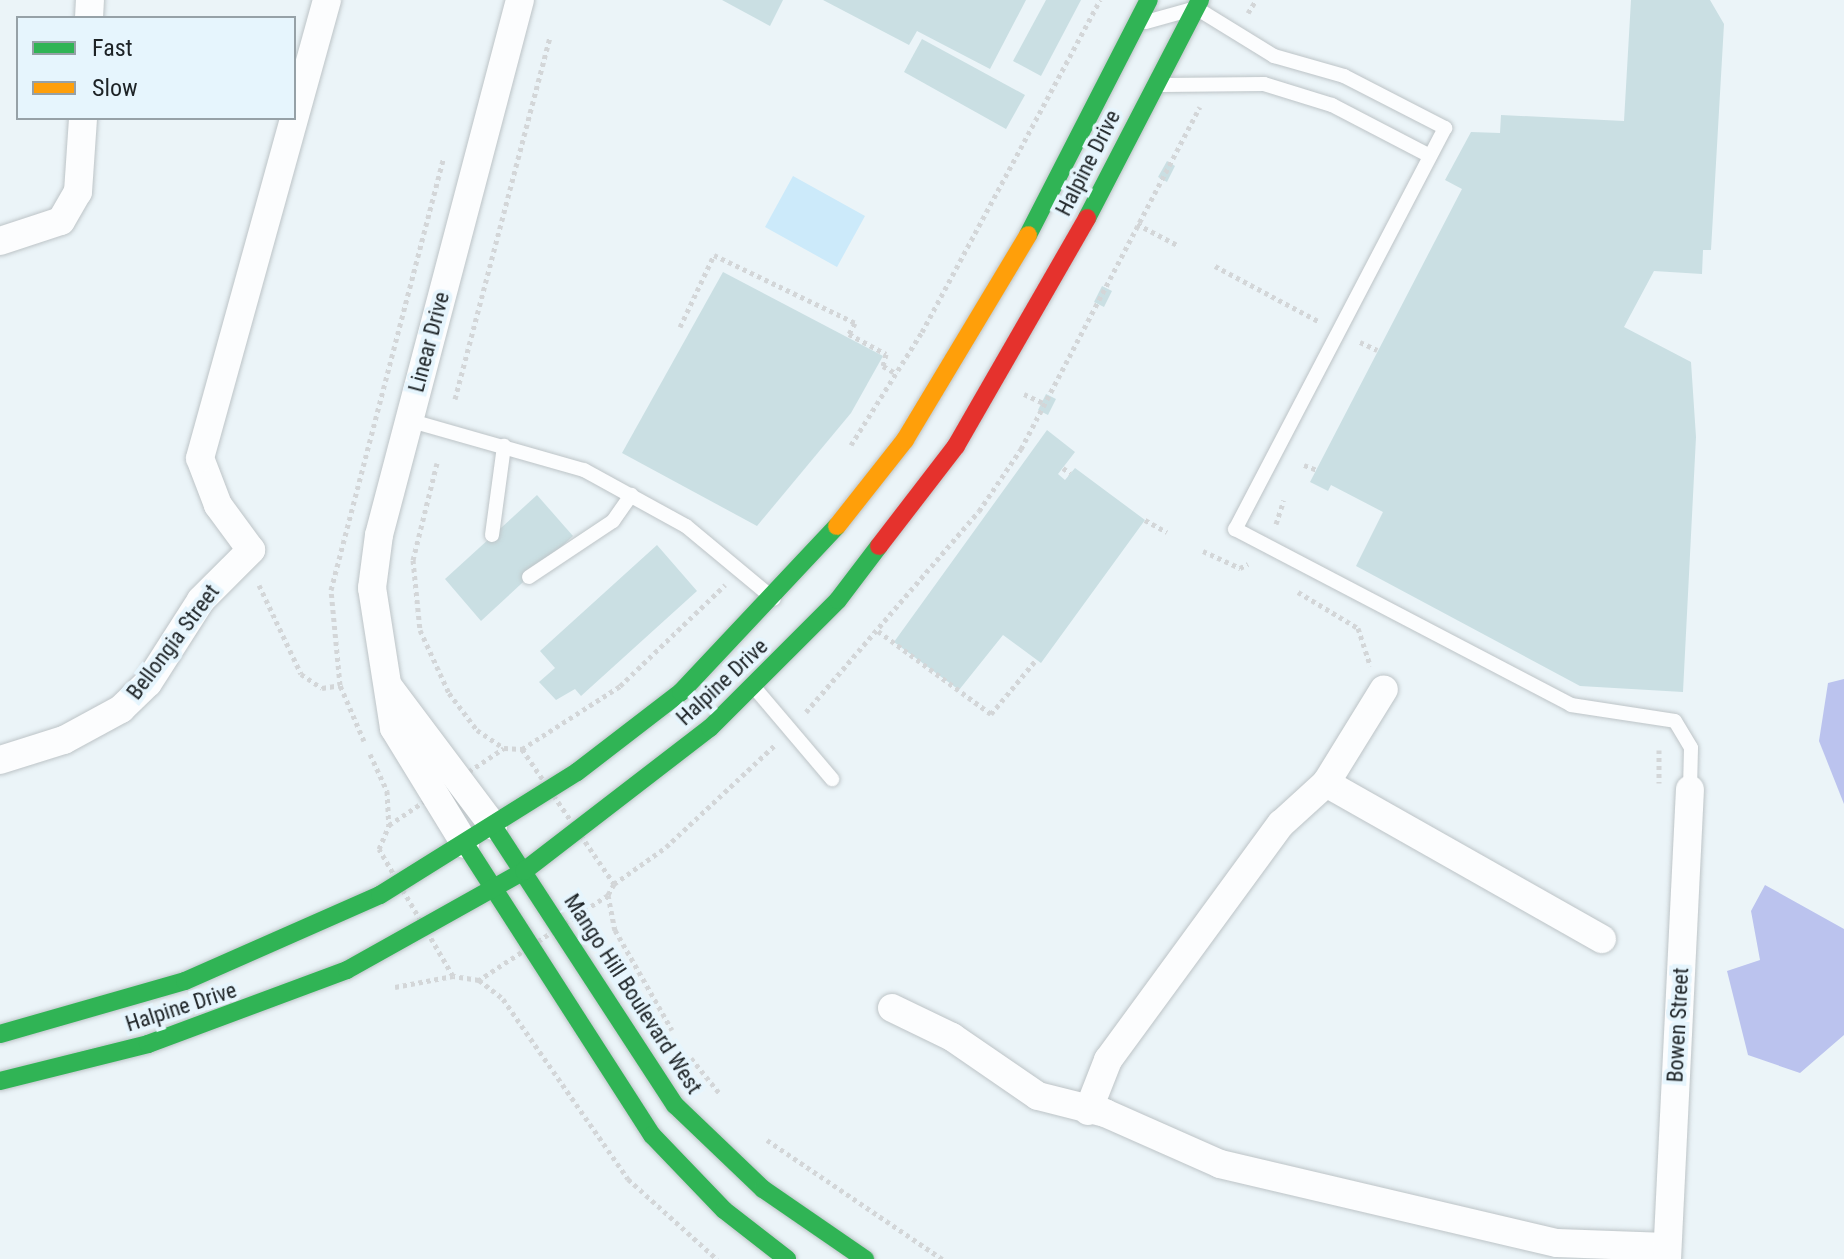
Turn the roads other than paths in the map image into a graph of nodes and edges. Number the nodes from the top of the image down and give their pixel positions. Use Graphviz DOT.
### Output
graph roads {
  1 [pos="327,0"];
  2 [pos="520,0"];
  3 [pos="1149,0"];
  4 [pos="1198,4"];
  5 [pos="1136,25"];
  6 [pos="1154,87"];
  7 [pos="296,112"];
  8 [pos="83,120"];
  9 [pos="294,120"];
  10 [pos="1430,156"];
  11 [pos="0,241"];
  12 [pos="408,420"];
  13 [pos="504,446"];
  14 [pos="631,495"];
  15 [pos="492,535"];
  16 [pos="529,577"];
  17 [pos="774,600"];
  18 [pos="388,686"];
  19 [pos="754,687"];
  20 [pos="1381,693"];
  21 [pos="0,760"];
  22 [pos="832,779"];
  23 [pos="1326,783"];
  24 [pos="1690,790"];
  25 [pos="493,826"];
  26 [pos="465,844"];
  27 [pos="524,871"];
  28 [pos="494,890"];
  29 [pos="1602,939"];
  30 [pos="892,1008"];
  31 [pos="0,1034"];
  32 [pos="0,1081"];
  33 [pos="1088,1111"];
  34 [pos="1667,1253"];
  35 [pos="787,1259"];
  36 [pos="865,1259"];
  1 -- 7 [label="street, Bellongia Street"];
  2 -- 12 [label="street, Linear Drive"];
  3 -- 5 [label="main road, Halpine Drive"];
  4 -- 5 [label="lane"];
  4 -- 6 [label="main road, Halpine Drive"];
  4 -- 10 [label="lane"];
  5 -- 17 [label="main road, Halpine Drive"];
  6 -- 10 [label="lane"];
  6 -- 19 [label="main road, Halpine Drive"];
  8 -- 11 [label="street"];
  9 -- 21 [label="street, Bellongia Street"];
  10 -- 24 [label="lane"];
  12 -- 13 [label="lane"];
  12 -- 18 [label="street, Linear Drive"];
  13 -- 14 [label="lane"];
  13 -- 15 [label="lane"];
  14 -- 16 [label="lane"];
  14 -- 17 [label="lane"];
  17 -- 25 [label="main road, Halpine Drive"];
  18 -- 25 [label="street, Linear Drive"];
  18 -- 26 [label="street, Linear Drive"];
  19 -- 22 [label="lane"];
  19 -- 27 [label="main road, Halpine Drive"];
  20 -- 23 [label="street"];
  23 -- 29 [label="street"];
  23 -- 33 [label="street"];
  24 -- 34 [label="street, Bowen Street"];
  25 -- 26 [label="main road, Halpine Drive"];
  25 -- 27 [label="main road, Mango Hill Boulevard West"];
  26 -- 28 [label="main road"];
  26 -- 31 [label="main road, Halpine Drive"];
  27 -- 28 [label="main road, Halpine Drive"];
  27 -- 36 [label="main road, Mango Hill Boulevard West"];
  28 -- 32 [label="main road, Halpine Drive"];
  28 -- 35 [label="main road"];
  30 -- 33 [label="street"];
  33 -- 34 [label="street"];
}
